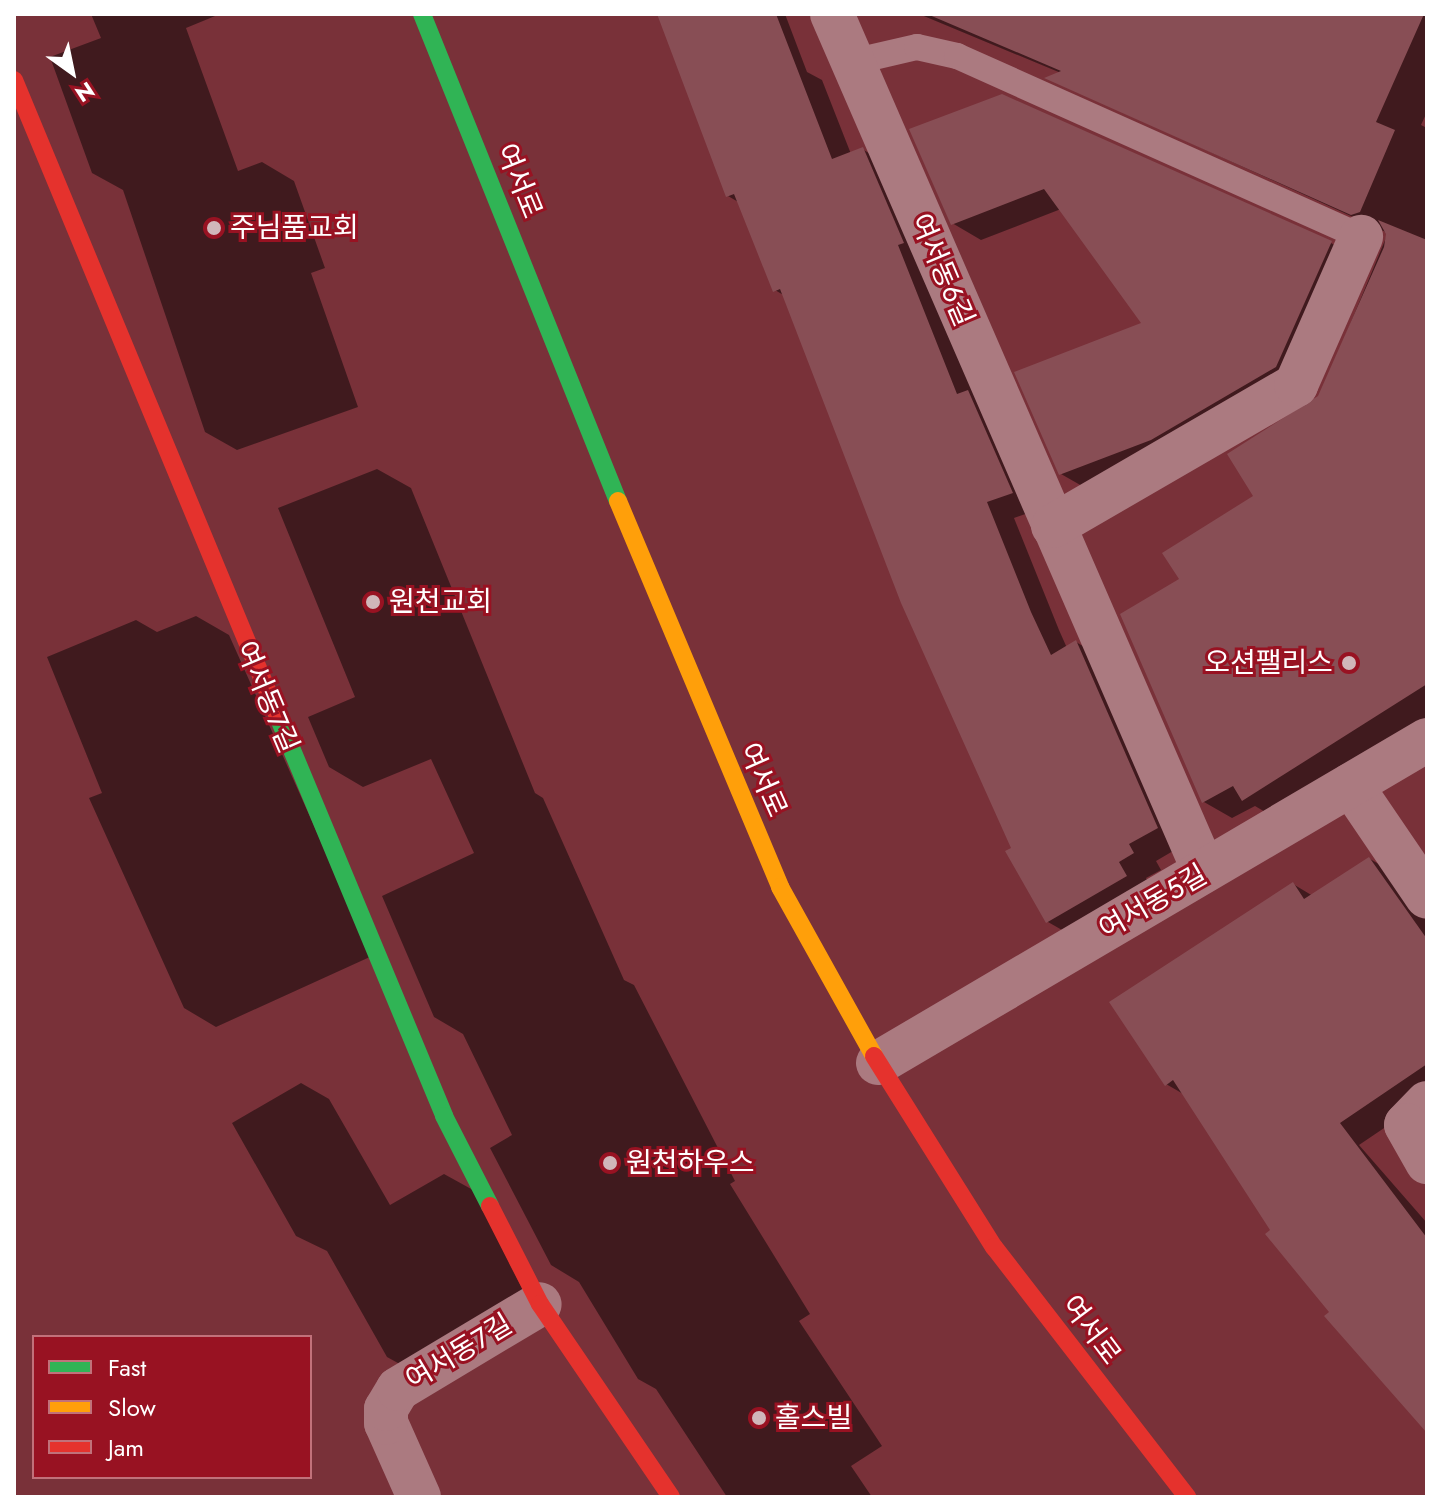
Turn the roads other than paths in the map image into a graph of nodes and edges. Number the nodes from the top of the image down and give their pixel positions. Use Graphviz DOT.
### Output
graph roads {
  1 [pos="422,14"];
  2 [pos="832,14"];
  3 [pos="852,62"];
  4 [pos="14,80"];
  5 [pos="1361,237"];
  6 [pos="1053,526"];
  7 [pos="1427,740"];
  8 [pos="1351,785"];
  9 [pos="1204,871"];
  10 [pos="1427,897"];
  11 [pos="878,1063"];
  12 [pos="1427,1103"];
  13 [pos="1427,1162"];
  14 [pos="540,1304"];
  15 [pos="419,1497"];
  16 [pos="671,1497"];
  17 [pos="1187,1497"];
  1 -- 11 [label="street, 여서로"];
  2 -- 3 [label="street, 여서동6길"];
  3 -- 5 [label="lane"];
  3 -- 6 [label="street, 여서동6길"];
  4 -- 14 [label="street, 여서동7길"];
  5 -- 6 [label="street"];
  6 -- 9 [label="street, 여서동6길"];
  7 -- 8 [label="street, 여서동5길"];
  8 -- 9 [label="street, 여서동5길"];
  8 -- 10 [label="street"];
  9 -- 11 [label="street, 여서동5길"];
  11 -- 17 [label="street, 여서로"];
  12 -- 13 [label="street"];
  14 -- 15 [label="street, 여서동7길"];
  14 -- 16 [label="street, 여서동7길"];
}
